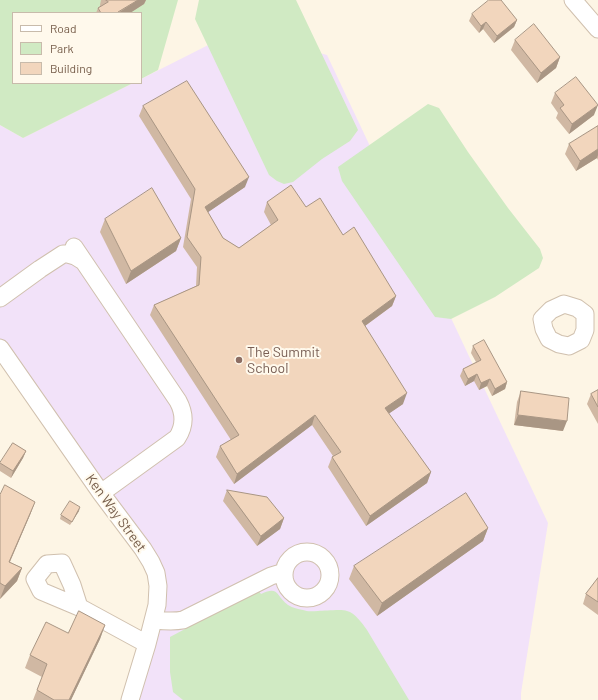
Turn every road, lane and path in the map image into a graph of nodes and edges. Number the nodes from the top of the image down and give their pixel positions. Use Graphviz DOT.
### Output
graph roads {
  1 [pos="573,0"];
  2 [pos="598,29"];
  3 [pos="0,298"];
  4 [pos="0,348"];
  5 [pos="101,493"];
  6 [pos="284,572"];
  7 [pos="79,607"];
  8 [pos="154,620"];
  9 [pos="147,644"];
  10 [pos="130,700"];
  1 -- 2 [label="street"];
  3 -- 5 [label="street"];
  4 -- 5 [label="street, Ken Way Street"];
  5 -- 8 [label="street, Ken Way Street"];
  6 -- 8 [label="street"];
  7 -- 9 [label="street"];
  8 -- 9 [label="street, Ken Way Street"];
  9 -- 10 [label="street, Ken Way Street"];
}
